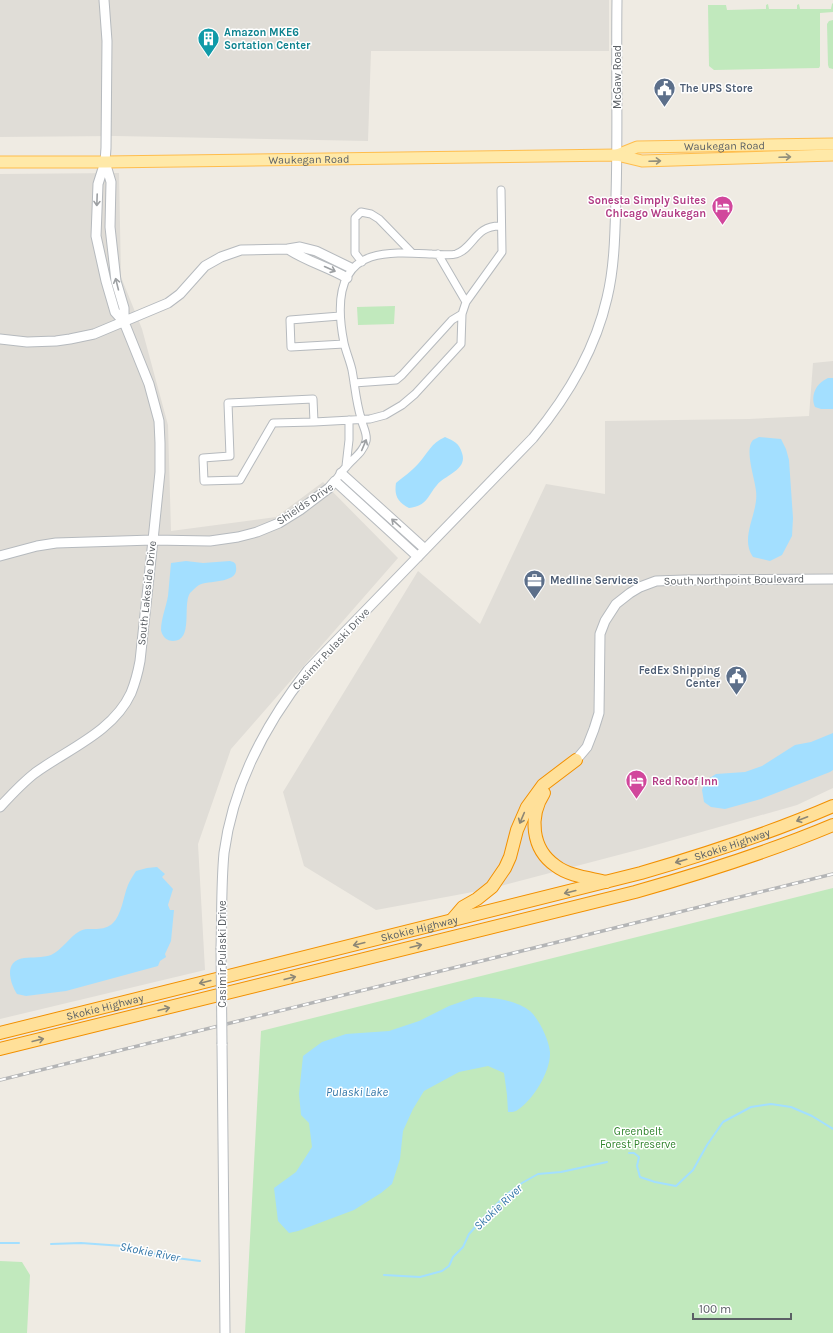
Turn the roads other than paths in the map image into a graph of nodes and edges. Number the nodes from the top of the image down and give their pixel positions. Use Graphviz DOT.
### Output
graph roads {
  1 [pos="104,0"];
  2 [pos="617,0"];
  3 [pos="833,144"];
  4 [pos="617,155"];
  5 [pos="833,155"];
  6 [pos="0,162"];
  7 [pos="105,162"];
  8 [pos="501,190"];
  9 [pos="501,226"];
  10 [pos="288,249"];
  11 [pos="310,250"];
  12 [pos="412,253"];
  13 [pos="438,254"];
  14 [pos="306,259"];
  15 [pos="362,262"];
  16 [pos="352,268"];
  17 [pos="347,278"];
  18 [pos="466,302"];
  19 [pos="462,314"];
  20 [pos="340,316"];
  21 [pos="124,322"];
  22 [pos="0,339"];
  23 [pos="344,344"];
  24 [pos="354,383"];
  25 [pos="361,419"];
  26 [pos="349,420"];
  27 [pos="314,422"];
  28 [pos="344,469"];
  29 [pos="335,481"];
  30 [pos="153,540"];
  31 [pos="425,549"];
  32 [pos="0,556"];
  33 [pos="418,557"];
  34 [pos="833,579"];
  35 [pos="576,760"];
  36 [pos="833,806"];
  37 [pos="0,808"];
  38 [pos="833,825"];
  39 [pos="608,882"];
  40 [pos="451,921"];
  41 [pos="0,1033"];
  42 [pos="0,1049"];
  43 [pos="225,1333"];
  1 -- 7 [label="street"];
  2 -- 4 [label="street, McGaw Road"];
  3 -- 4 [label="main road, Waukegan Road"];
  4 -- 5 [label="main road, Waukegan Road, one-way"];
  4 -- 7 [label="main road, Waukegan Road"];
  4 -- 31 [label="street, Casimir Pulaski Drive"];
  6 -- 7 [label="main road, Waukegan Road"];
  21 -- 7 [label="street, South Lakeside Drive, one-way"];
  7 -- 21 [label="street, South Lakeside Drive, one-way"];
  8 -- 9 [label="street"];
  9 -- 13 [label="street"];
  9 -- 18 [label="street"];
  10 -- 11 [label="street"];
  10 -- 14 [label="street"];
  10 -- 21 [label="street"];
  11 -- 14 [label="street"];
  11 -- 16 [label="street"];
  12 -- 13 [label="street"];
  12 -- 15 [label="street"];
  12 -- 15 [label="street"];
  13 -- 18 [label="street"];
  14 -- 17 [label="street, one-way"];
  15 -- 16 [label="street"];
  16 -- 17 [label="street"];
  17 -- 20 [label="street"];
  18 -- 19 [label="street"];
  19 -- 24 [label="street"];
  19 -- 25 [label="street"];
  20 -- 23 [label="street"];
  20 -- 23 [label="street"];
  21 -- 22 [label="street"];
  21 -- 30 [label="street, South Lakeside Drive"];
  23 -- 24 [label="street"];
  24 -- 25 [label="street"];
  25 -- 26 [label="street"];
  28 -- 25 [label="street, one-way"];
  26 -- 27 [label="street"];
  26 -- 28 [label="street"];
  27 -- 27 [label="street"];
  28 -- 29 [label="street"];
  31 -- 28 [label="street, Shields Drive, one-way"];
  29 -- 30 [label="street, Shields Drive"];
  29 -- 33 [label="street, Shields Drive"];
  30 -- 32 [label="street, Shields Drive"];
  30 -- 37 [label="street, South Lakeside Drive"];
  31 -- 33 [label="street, Casimir Pulaski Drive"];
  33 -- 43 [label="street, Casimir Pulaski Drive, bridge"];
  34 -- 35 [label="street, South Northpoint Boulevard"];
  35 -- 39 [label="highway"];
  35 -- 40 [label="highway, one-way"];
  36 -- 39 [label="highway, Skokie Highway, one-way"];
  42 -- 38 [label="highway, Skokie Highway, one-way"];
  39 -- 40 [label="highway, Skokie Highway, one-way"];
  40 -- 41 [label="highway, Skokie Highway, one-way"];
}
